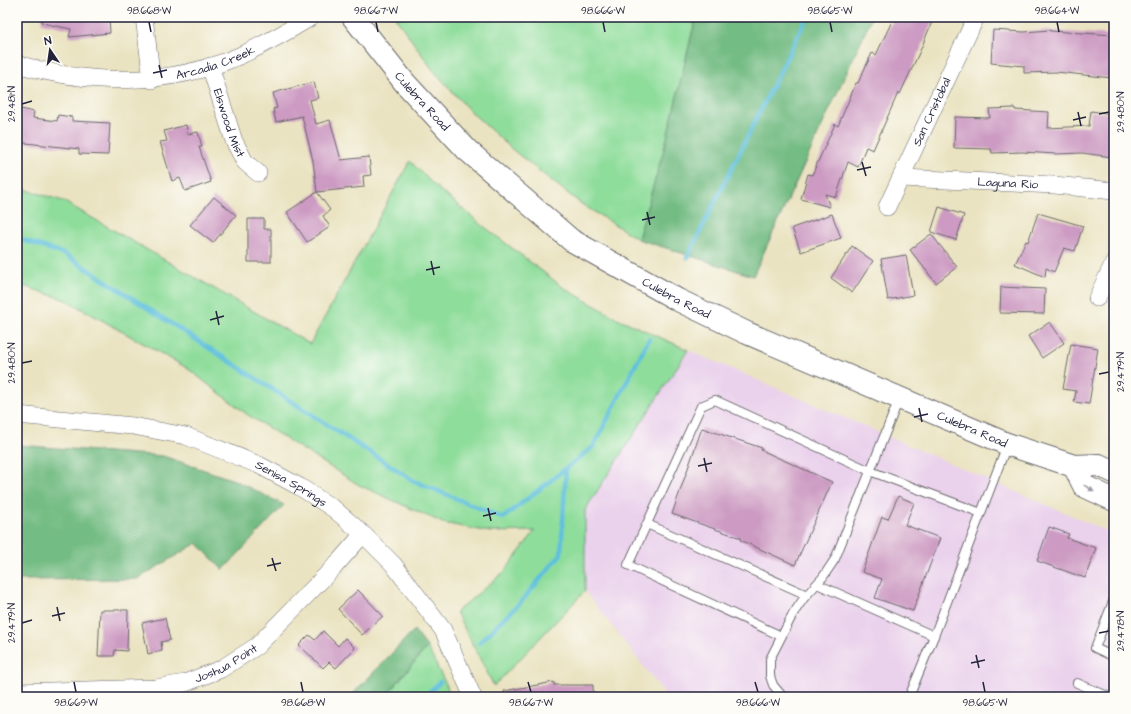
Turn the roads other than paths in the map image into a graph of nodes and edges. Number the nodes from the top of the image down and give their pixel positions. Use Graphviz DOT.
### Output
graph roads {
  1 [pos="144,17"];
  2 [pos="311,17"];
  3 [pos="353,17"];
  4 [pos="976,17"];
  5 [pos="17,64"];
  6 [pos="210,66"];
  7 [pos="152,80"];
  8 [pos="258,174"];
  9 [pos="901,178"];
  10 [pos="1114,191"];
  11 [pos="887,207"];
  12 [pos="1114,262"];
  13 [pos="1097,298"];
  14 [pos="899,398"];
  15 [pos="17,415"];
  16 [pos="1007,444"];
  17 [pos="1074,466"];
  18 [pos="870,471"];
  19 [pos="1114,472"];
  20 [pos="1114,500"];
  21 [pos="981,513"];
  22 [pos="647,524"];
  23 [pos="363,534"];
  24 [pos="817,584"];
  25 [pos="807,595"];
  26 [pos="1114,599"];
  27 [pos="781,636"];
  28 [pos="934,636"];
  29 [pos="1114,657"];
  30 [pos="1077,683"];
  31 [pos="17,692"];
  32 [pos="157,693"];
  33 [pos="473,697"];
  34 [pos="783,697"];
  35 [pos="909,697"];
  36 [pos="1110,697"];
  1 -- 7 [label="street"];
  2 -- 6 [label="street, Arcadia Creek"];
  3 -- 14 [label="main road, Culebra Road"];
  4 -- 9 [label="street, San Cristobal"];
  5 -- 7 [label="street, Arcadia Creek"];
  6 -- 7 [label="street, Arcadia Creek"];
  6 -- 8 [label="street, Elswood Mist"];
  9 -- 10 [label="street, Laguna Rio"];
  9 -- 11 [label="street, San Cristobal"];
  12 -- 13 [label="street"];
  14 -- 16 [label="main road, Culebra Road"];
  14 -- 18 [label="lane"];
  15 -- 23 [label="street, Senisa Springs"];
  16 -- 17 [label="main road, Culebra Road"];
  16 -- 21 [label="lane"];
  17 -- 19 [label="main road, Culebra Road"];
  17 -- 20 [label="main road, one-way"];
  18 -- 21 [label="lane"];
  18 -- 22 [label="lane"];
  18 -- 24 [label="lane"];
  21 -- 28 [label="lane"];
  22 -- 25 [label="lane"];
  22 -- 27 [label="lane"];
  23 -- 32 [label="street, Joshua Point"];
  23 -- 33 [label="street, Senisa Springs"];
  24 -- 25 [label="lane"];
  24 -- 28 [label="lane"];
  25 -- 27 [label="lane"];
  26 -- 29 [label="lane"];
  27 -- 34 [label="lane"];
  28 -- 35 [label="lane"];
  30 -- 36 [label="lane"];
  31 -- 32 [label="street, Joshua Point"];
}
